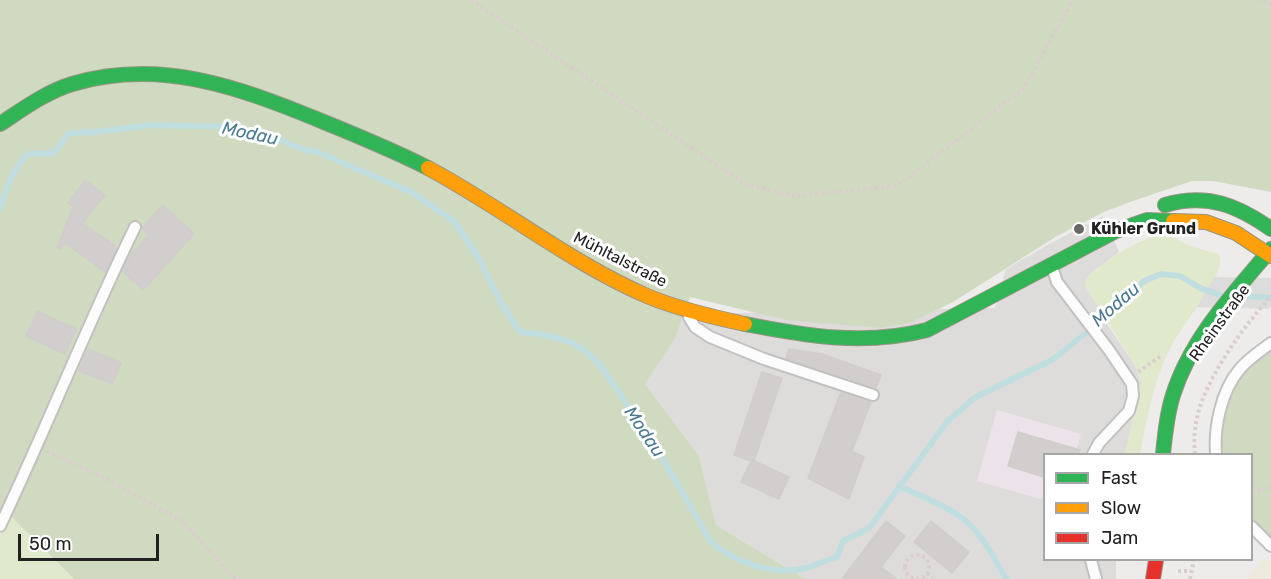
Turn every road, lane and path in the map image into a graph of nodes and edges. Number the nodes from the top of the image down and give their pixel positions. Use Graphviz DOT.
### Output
graph roads {
  1 [pos="471,0"];
  2 [pos="1073,0"];
  3 [pos="1257,0"];
  4 [pos="1271,4"];
  5 [pos="0,124"];
  6 [pos="1147,220"];
  7 [pos="135,227"];
  8 [pos="1271,229"];
  9 [pos="1270,253"];
  10 [pos="1051,264"];
  11 [pos="1271,296"];
  12 [pos="685,308"];
  13 [pos="1271,343"];
  14 [pos="1162,355"];
  15 [pos="1129,381"];
  16 [pos="873,395"];
  17 [pos="1094,453"];
  18 [pos="1163,453"];
  19 [pos="1195,453"];
  20 [pos="1216,453"];
  21 [pos="31,459"];
  22 [pos="1271,486"];
  23 [pos="1253,492"];
  24 [pos="0,526"];
  25 [pos="1253,529"];
  26 [pos="1271,546"];
  27 [pos="1091,561"];
  28 [pos="1156,561"];
  29 [pos="1194,561"];
  30 [pos="927,574"];
  31 [pos="235,579"];
  32 [pos="933,579"];
  33 [pos="1096,579"];
  34 [pos="1153,579"];
  35 [pos="1190,579"];
  1 -- 2 [label="path"];
  3 -- 4 [label="path"];
  5 -- 12 [label="street, Mühltalstraße"];
  6 -- 8 [label="street"];
  6 -- 9 [label="street, Mühltalstraße"];
  6 -- 10 [label="street, Mühltalstraße"];
  7 -- 21 [label="lane"];
  9 -- 18 [label="street, Rheinstraße"];
  10 -- 12 [label="street, Mühltalstraße"];
  10 -- 15 [label="lane"];
  11 -- 19 [label="path"];
  12 -- 16 [label="lane"];
  13 -- 20 [label="lane"];
  14 -- 15 [label="path"];
  15 -- 17 [label="lane"];
  21 -- 24 [label="lane"];
  21 -- 31 [label="path"];
  22 -- 23 [label="path"];
  25 -- 26 [label="lane"];
  27 -- 33 [label="lane"];
  28 -- 34 [label="street"];
  29 -- 35 [label="path"];
  30 -- 30 [label="path"];
  30 -- 32 [label="path"];
}
